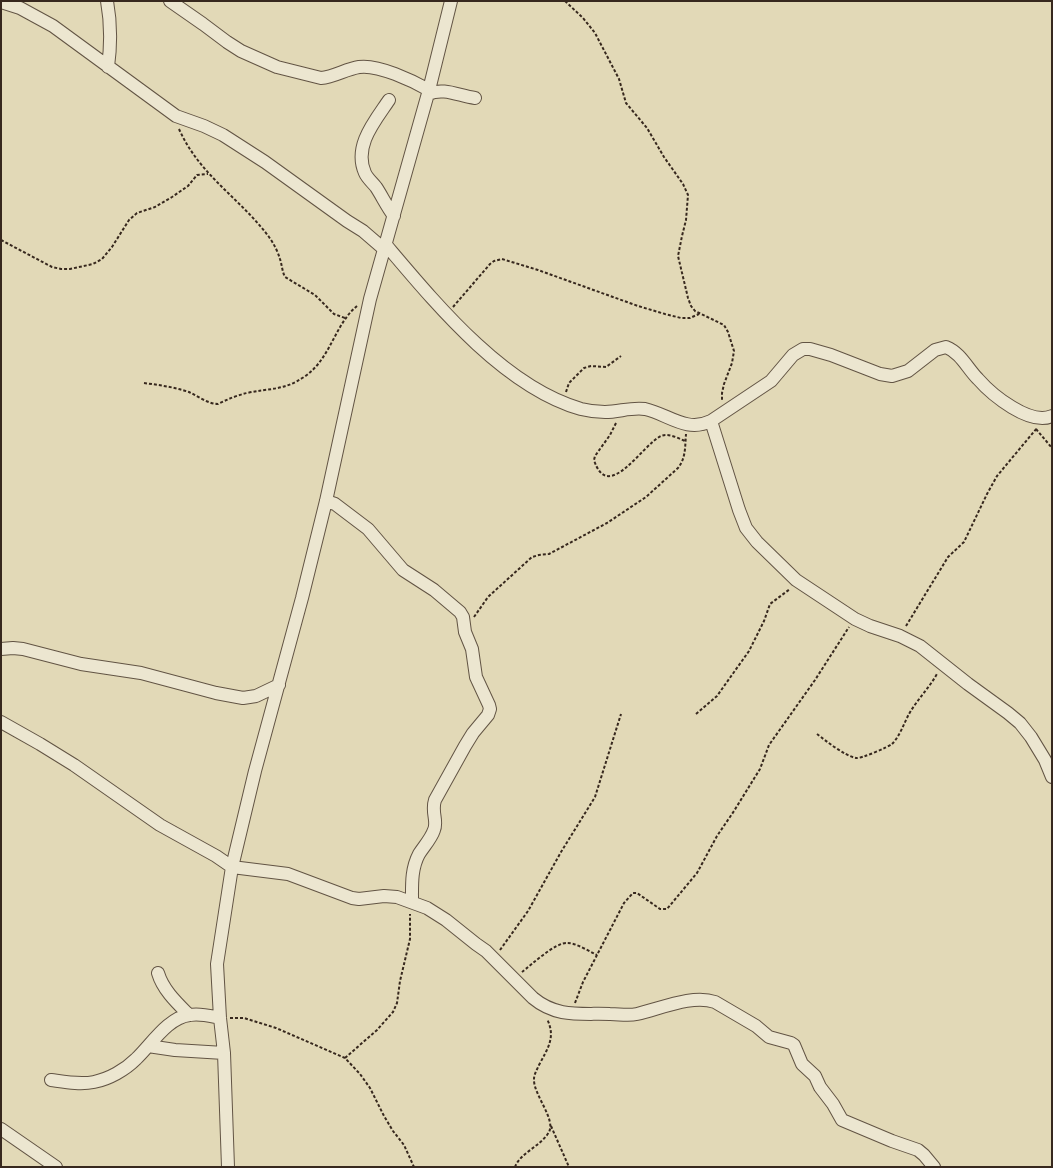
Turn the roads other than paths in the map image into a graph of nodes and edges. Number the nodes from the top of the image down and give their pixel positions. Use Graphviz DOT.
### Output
graph roads {
  1 [pos="106,1"];
  2 [pos="170,1"];
  3 [pos="451,1"];
  4 [pos="1,2"];
  5 [pos="108,67"];
  6 [pos="429,92"];
  7 [pos="475,98"];
  8 [pos="389,100"];
  9 [pos="394,216"];
  10 [pos="385,247"];
  11 [pos="1044,421"];
  12 [pos="711,422"];
  13 [pos="326,501"];
  14 [pos="1,650"];
  15 [pos="279,684"];
  16 [pos="1,722"];
  17 [pos="1052,777"];
  18 [pos="232,867"];
  19 [pos="412,902"];
  20 [pos="158,973"];
  21 [pos="189,1015"];
  22 [pos="220,1018"];
  23 [pos="148,1046"];
  24 [pos="224,1053"];
  25 [pos="51,1080"];
  26 [pos="1,1129"];
  27 [pos="56,1167"];
  28 [pos="228,1167"];
  29 [pos="934,1167"];
  1 -- 5 [label="street"];
  2 -- 6 [label="street"];
  3 -- 6 [label="street"];
  4 -- 5 [label="street"];
  5 -- 10 [label="street"];
  6 -- 7 [label="street"];
  6 -- 9 [label="street"];
  8 -- 9 [label="street"];
  9 -- 10 [label="street"];
  10 -- 12 [label="street"];
  10 -- 13 [label="street"];
  11 -- 12 [label="street"];
  12 -- 17 [label="street"];
  13 -- 15 [label="street"];
  13 -- 19 [label="street"];
  14 -- 15 [label="street"];
  15 -- 18 [label="street"];
  16 -- 18 [label="street"];
  18 -- 19 [label="street"];
  18 -- 22 [label="street"];
  19 -- 29 [label="street"];
  20 -- 21 [label="street"];
  21 -- 22 [label="street"];
  21 -- 23 [label="street"];
  22 -- 24 [label="street"];
  23 -- 24 [label="street"];
  23 -- 25 [label="street"];
  24 -- 28 [label="street"];
  26 -- 27 [label="street"];
}
